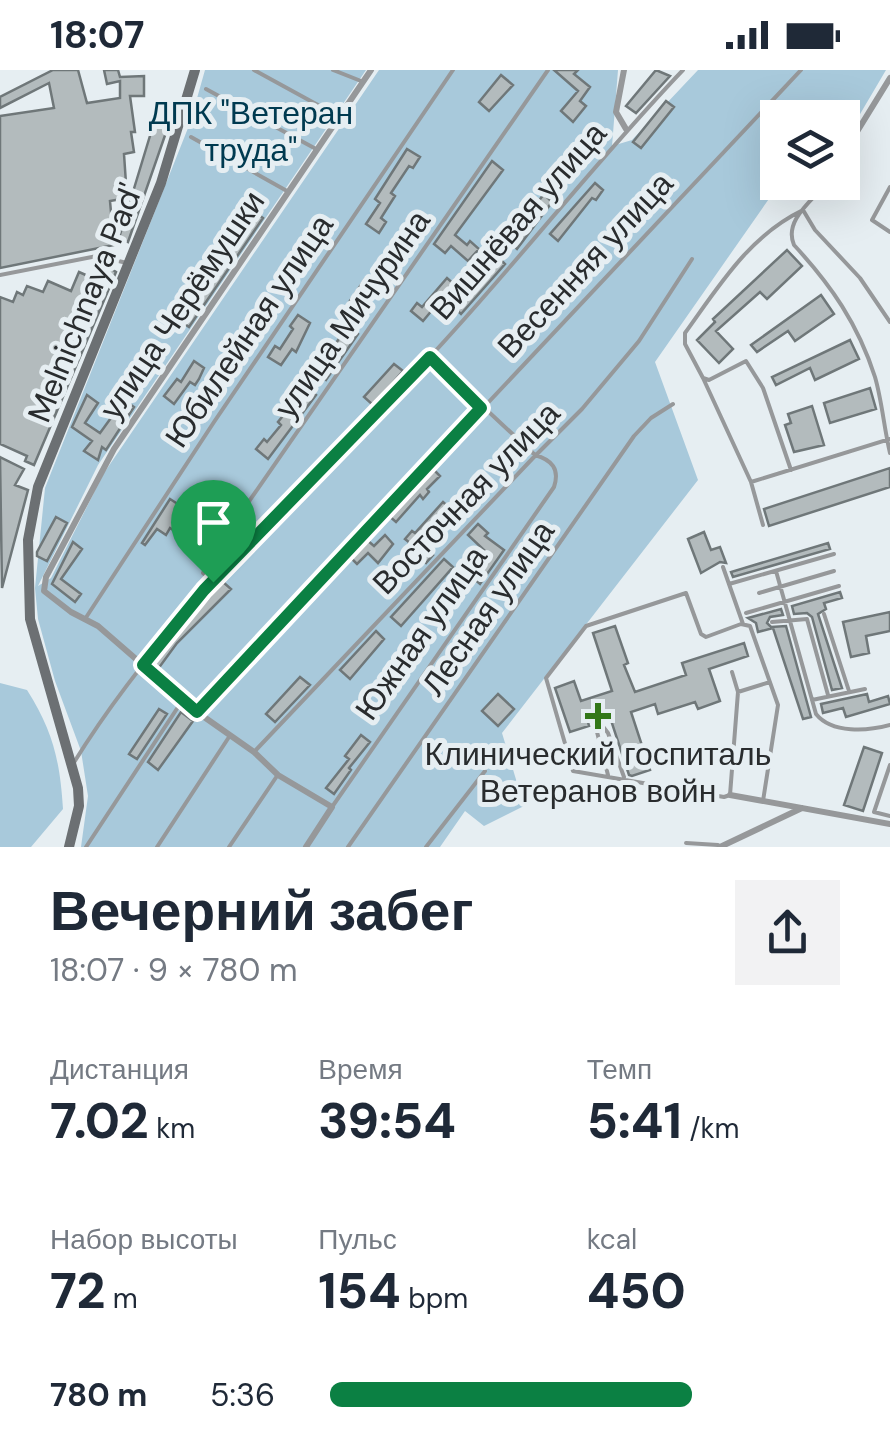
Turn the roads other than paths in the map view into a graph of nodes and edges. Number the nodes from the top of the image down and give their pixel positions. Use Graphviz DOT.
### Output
graph roads {
  1 [pos="195,70"];
  2 [pos="254,70"];
  3 [pos="333,70"];
  4 [pos="372,70"];
  5 [pos="453,70"];
  6 [pos="548,70"];
  7 [pos="624,70"];
  8 [pos="682,70"];
  9 [pos="801,70"];
  10 [pos="890,78"];
  11 [pos="364,82"];
  12 [pos="206,89"];
  13 [pos="339,117"];
  14 [pos="860,127"];
  15 [pos="626,129"];
  16 [pos="191,137"];
  17 [pos="316,149"];
  18 [pos="890,187"];
  19 [pos="289,192"];
  20 [pos="812,200"];
  21 [pos="803,210"];
  22 [pos="890,232"];
  23 [pos="692,259"];
  24 [pos="128,264"];
  25 [pos="0,275"];
  26 [pos="890,322"];
  27 [pos="430,357"];
  28 [pos="703,378"];
  29 [pos="673,404"];
  30 [pos="481,408"];
  31 [pos="888,439"];
  32 [pos="890,453"];
  33 [pos="535,456"];
  34 [pos="791,470"];
  35 [pos="751,482"];
  36 [pos="763,525"];
  37 [pos="834,554"];
  38 [pos="723,567"];
  39 [pos="776,570"];
  40 [pos="834,571"];
  41 [pos="213,582"];
  42 [pos="730,584"];
  43 [pos="781,586"];
  44 [pos="839,586"];
  45 [pos="758,594"];
  46 [pos="785,602"];
  47 [pos="746,613"];
  48 [pos="824,614"];
  49 [pos="788,618"];
  50 [pos="85,619"];
  51 [pos="772,622"];
  52 [pos="743,624"];
  53 [pos="143,665"];
  54 [pos="732,672"];
  55 [pos="770,682"];
  56 [pos="864,689"];
  57 [pos="848,690"];
  58 [pos="738,692"];
  59 [pos="828,696"];
  60 [pos="184,698"];
  61 [pos="812,700"];
  62 [pos="197,712"];
  63 [pos="890,725"];
  64 [pos="229,737"];
  65 [pos="254,752"];
  66 [pos="72,764"];
  67 [pos="890,766"];
  68 [pos="485,771"];
  69 [pos="278,775"];
  70 [pos="608,775"];
  71 [pos="624,778"];
  72 [pos="730,795"];
  73 [pos="763,801"];
  74 [pos="332,806"];
  75 [pos="803,808"];
  76 [pos="890,816"];
  77 [pos="890,824"];
  78 [pos="686,843"];
  79 [pos="721,846"];
  80 [pos="69,847"];
  81 [pos="86,847"];
  82 [pos="157,847"];
  83 [pos="230,847"];
  84 [pos="306,847"];
  85 [pos="348,847"];
  86 [pos="426,847"];
  1 -- 24 [label="street, Melnichnaya Pad'"];
  2 -- 13 [label="lane"];
  3 -- 11 [label="lane"];
  4 -- 11 [label="street, улица Черёмушки"];
  5 -- 50 [label="lane, Юбилейная улица"];
  6 -- 41 [label="lane, улица Мичурина"];
  7 -- 15 [label="street"];
  8 -- 15 [label="lane, Вишнёвая улица"];
  9 -- 30 [label="lane, Весенняя улица"];
  10 -- 14 [label="street"];
  11 -- 13 [label="street, улица Черёмушки"];
  12 -- 17 [label="lane"];
  13 -- 17 [label="street, улица Черёмушки"];
  15 -- 27 [label="lane, Вишнёвая улица"];
  16 -- 19 [label="lane"];
  17 -- 19 [label="street, улица Черёмушки"];
  18 -- 22 [label="lane"];
  19 -- 50 [label="street, улица Черёмушки"];
  20 -- 21 [label="lane"];
  21 -- 26 [label="lane"];
  21 -- 28 [label="lane"];
  21 -- 31 [label="lane"];
  23 -- 33 [label="lane, Восточная улица"];
  24 -- 25 [label="lane"];
  24 -- 66 [label="street, Melnichnaya Pad'"];
  27 -- 30 [label="lane"];
  27 -- 41 [label="lane, Вишнёвая улица"];
  28 -- 34 [label="lane"];
  28 -- 35 [label="lane"];
  29 -- 85 [label="lane, Лесная улица"];
  30 -- 33 [label="lane"];
  30 -- 62 [label="lane, Весенняя улица"];
  31 -- 32 [label="lane"];
  31 -- 34 [label="lane"];
  33 -- 65 [label="lane, Восточная улица"];
  33 -- 74 [label="lane, Южная улица"];
  34 -- 35 [label="lane"];
  35 -- 36 [label="lane"];
  37 -- 39 [label="lane"];
  38 -- 42 [label="lane"];
  39 -- 42 [label="lane"];
  39 -- 43 [label="lane"];
  40 -- 43 [label="lane"];
  41 -- 53 [label="lane, Вишнёвая улица"];
  42 -- 52 [label="lane"];
  43 -- 45 [label="lane"];
  43 -- 46 [label="lane"];
  44 -- 46 [label="lane"];
  46 -- 47 [label="lane"];
  46 -- 49 [label="lane"];
  48 -- 57 [label="lane"];
  49 -- 51 [label="lane"];
  49 -- 59 [label="lane"];
  49 -- 61 [label="lane"];
  50 -- 53 [label="street"];
  52 -- 55 [label="lane"];
  52 -- 70 [label="lane"];
  53 -- 60 [label="street"];
  53 -- 66 [label="lane"];
  54 -- 58 [label="lane"];
  55 -- 58 [label="lane"];
  55 -- 73 [label="lane"];
  56 -- 57 [label="lane"];
  57 -- 59 [label="lane"];
  58 -- 72 [label="lane"];
  59 -- 61 [label="lane"];
  60 -- 62 [label="street"];
  60 -- 81 [label="lane"];
  61 -- 63 [label="lane"];
  62 -- 64 [label="street"];
  64 -- 65 [label="street"];
  64 -- 82 [label="lane"];
  65 -- 69 [label="street"];
  66 -- 80 [label="street, Melnichnaya Pad'"];
  67 -- 76 [label="lane"];
  68 -- 86 [label="lane"];
  69 -- 74 [label="street"];
  69 -- 83 [label="lane"];
  70 -- 71 [label="lane"];
  70 -- 71 [label="lane"];
  71 -- 72 [label="lane"];
  72 -- 73 [label="street"];
  73 -- 75 [label="street"];
  74 -- 84 [label="street, Южная улица"];
  75 -- 77 [label="street"];
  75 -- 79 [label="street"];
  78 -- 79 [label="lane"];
}
